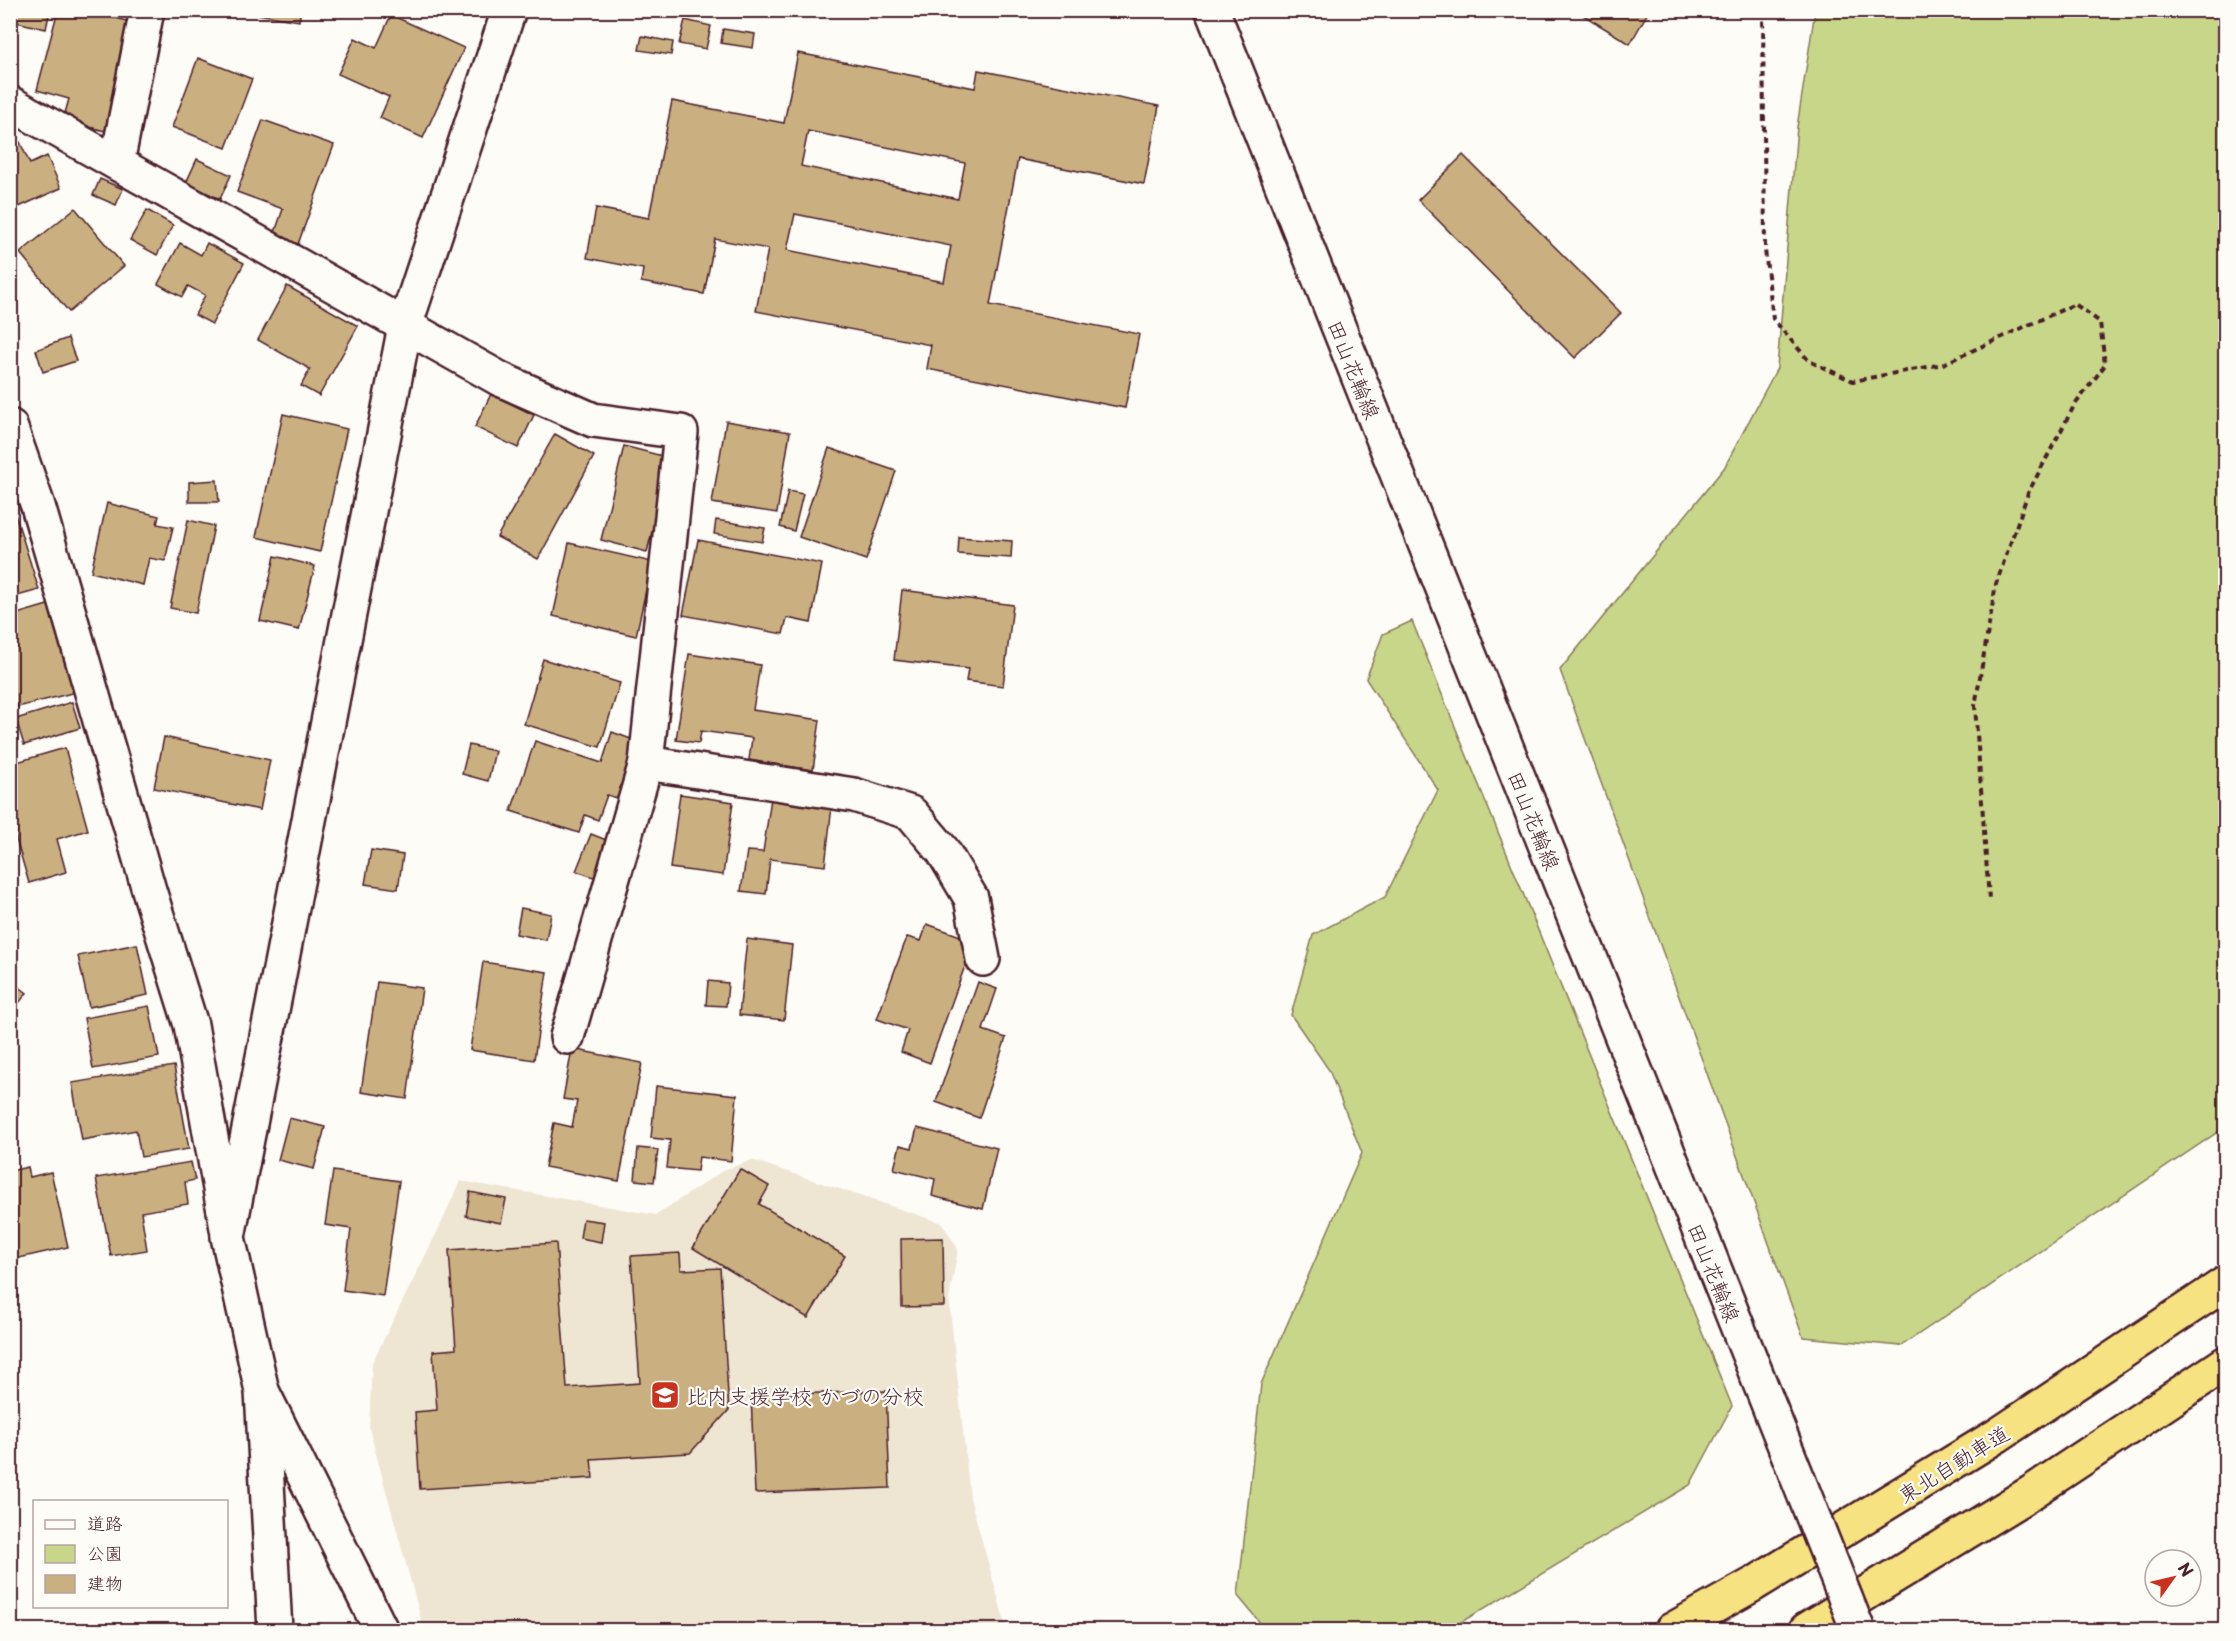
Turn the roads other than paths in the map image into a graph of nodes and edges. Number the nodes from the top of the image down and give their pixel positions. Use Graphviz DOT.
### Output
graph roads {
  1 [pos="147,10"];
  2 [pos="509,10"];
  3 [pos="1212,10"];
  4 [pos="10,103"];
  5 [pos="117,163"];
  6 [pos="405,326"];
  7 [pos="10,426"];
  8 [pos="646,763"];
  9 [pos="983,959"];
  10 [pos="567,1037"];
  11 [pos="228,1237"];
  12 [pos="2226,1283"];
  13 [pos="2226,1363"];
  14 [pos="262,1391"];
  15 [pos="275,1630"];
  16 [pos="381,1630"];
  17 [pos="1672,1630"];
  18 [pos="1806,1630"];
  19 [pos="1858,1630"];
  1 -- 5 [label="street"];
  2 -- 6 [label="street"];
  3 -- 19 [label="street, 田山花輪線, bridge"];
  4 -- 5 [label="street"];
  5 -- 6 [label="street"];
  6 -- 8 [label="street"];
  6 -- 11 [label="street"];
  7 -- 11 [label="street"];
  8 -- 9 [label="street"];
  8 -- 10 [label="street"];
  11 -- 14 [label="street"];
  12 -- 17 [label="highway, 東北自動車道"];
  13 -- 18 [label="highway"];
  14 -- 15 [label="street"];
  14 -- 16 [label="street"];
}
